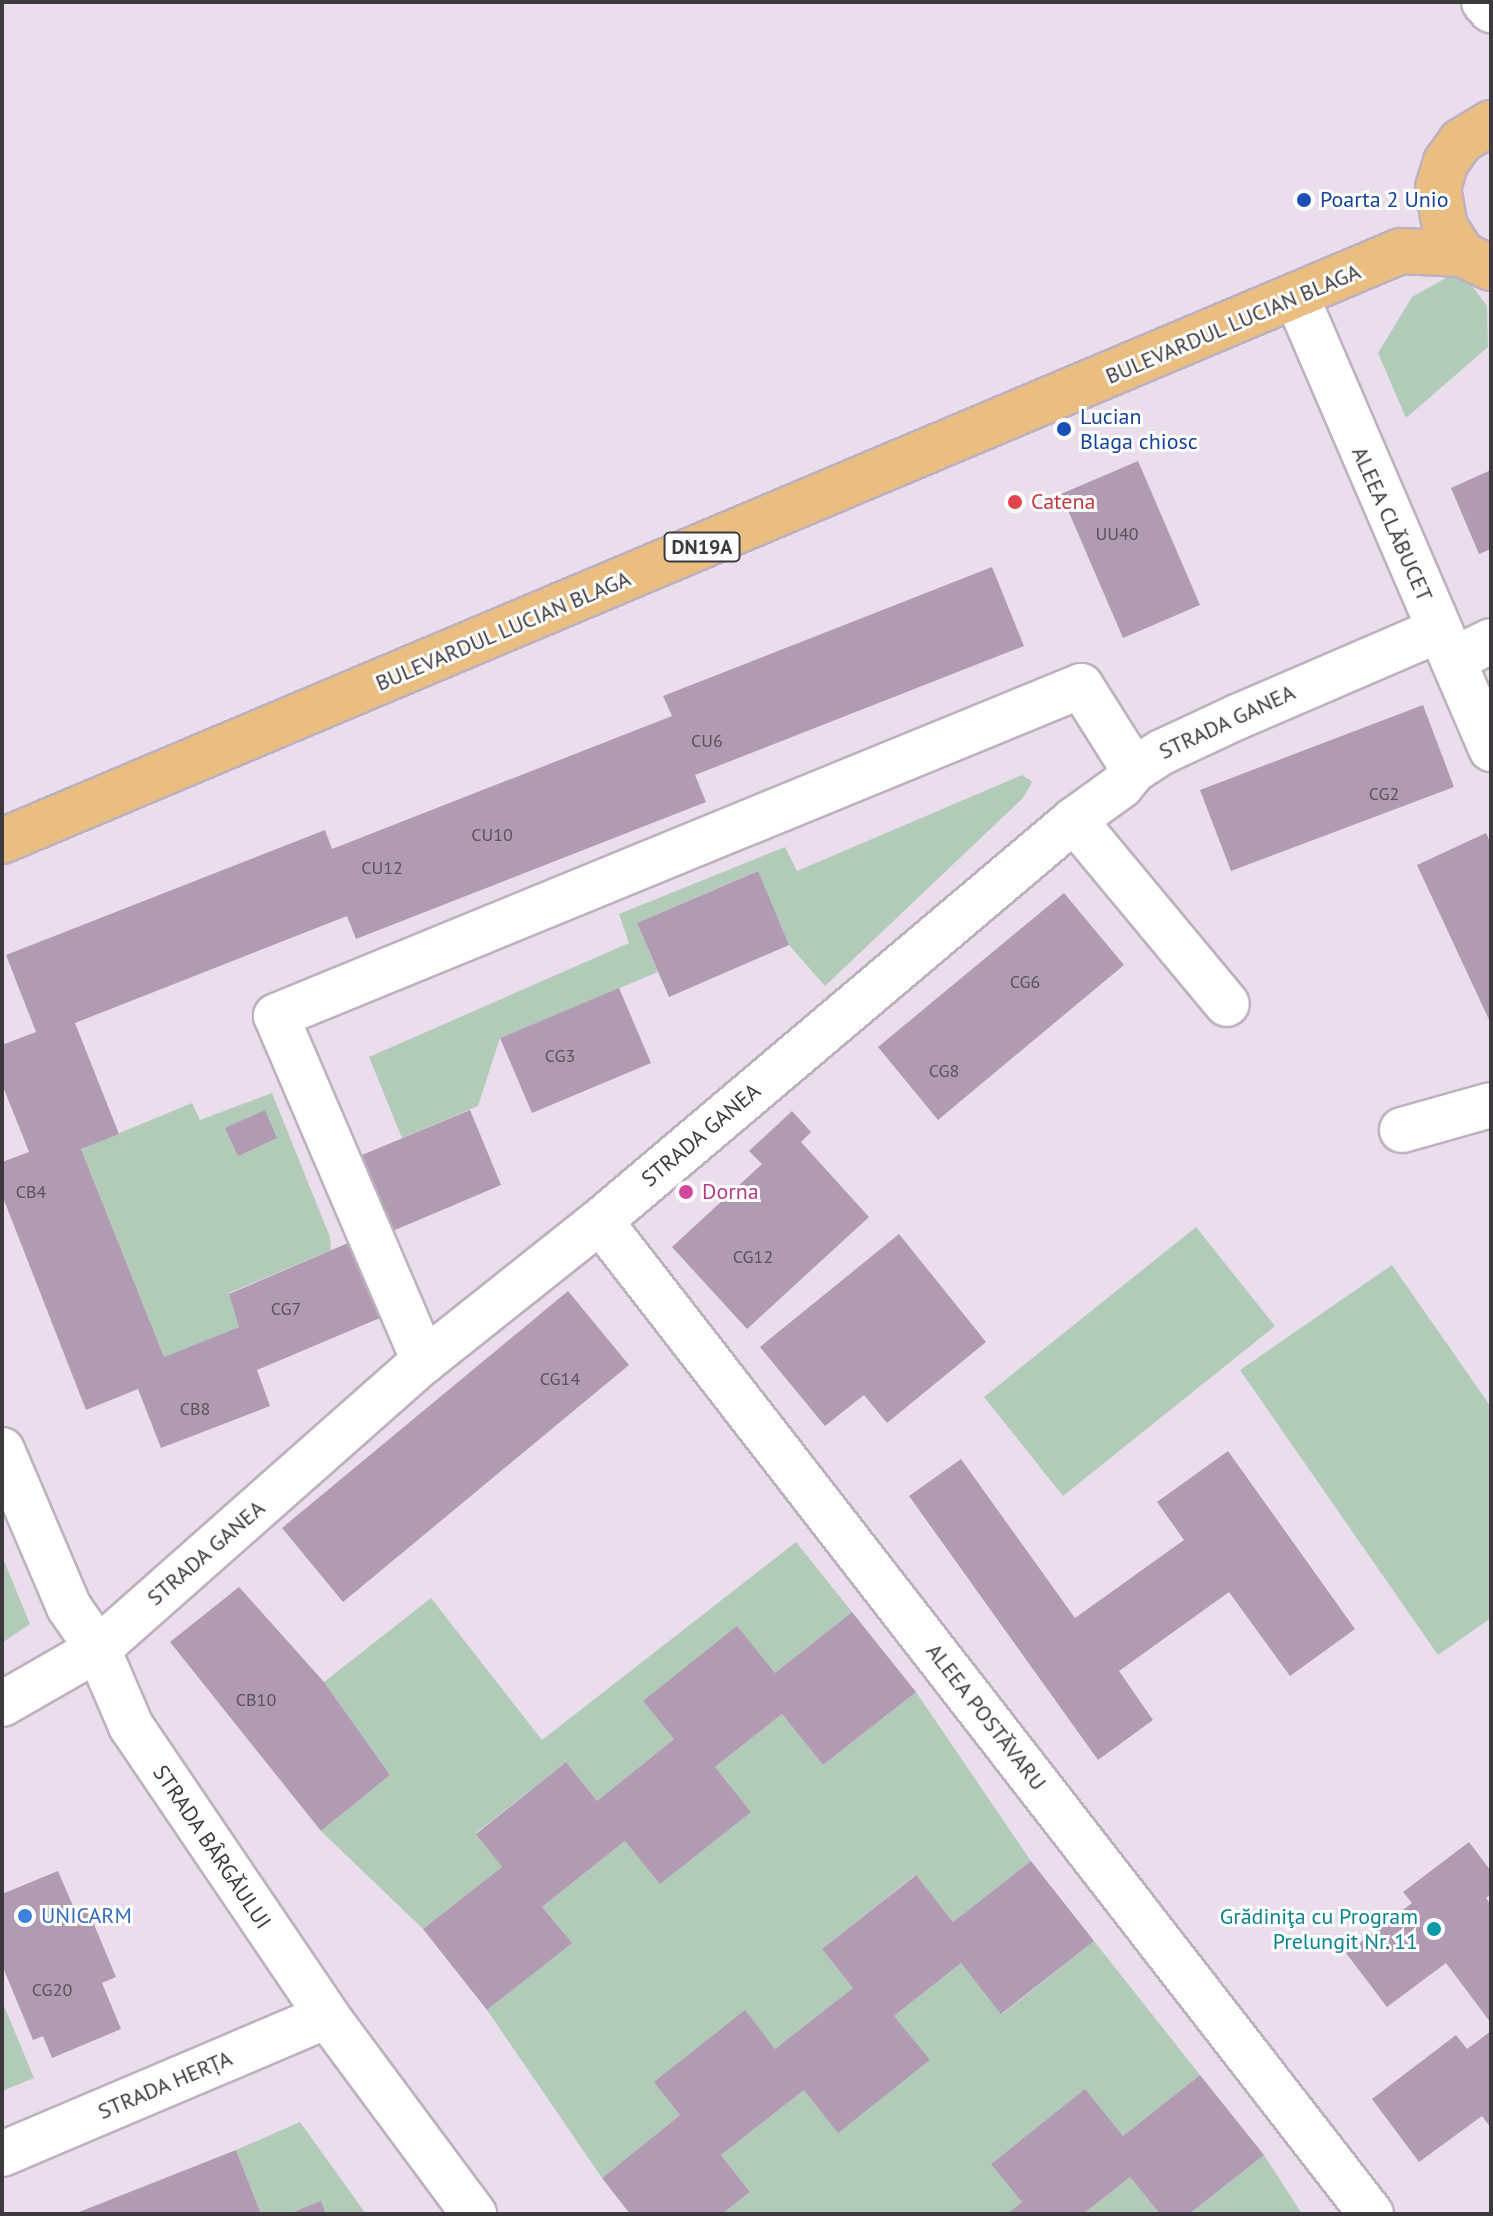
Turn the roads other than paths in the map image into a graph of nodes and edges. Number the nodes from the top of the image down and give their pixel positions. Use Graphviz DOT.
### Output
graph roads {
  1 [pos="1484,2"];
  2 [pos="1491,10"];
  3 [pos="1491,123"];
  4 [pos="1438,198"];
  5 [pos="1401,251"];
  6 [pos="1476,261"];
  7 [pos="1297,298"];
  8 [pos="1491,641"];
  9 [pos="1446,645"];
  10 [pos="1491,749"];
  11 [pos="1134,770"];
  12 [pos="1074,820"];
  13 [pos="2,841"];
  14 [pos="1227,1004"];
  15 [pos="1491,1105"];
  16 [pos="1402,1130"];
  17 [pos="600,1221"];
  18 [pos="424,1361"];
  19 [pos="2,1450"];
  20 [pos="98,1649"];
  21 [pos="2,1704"];
  22 [pos="327,2016"];
  23 [pos="2,2154"];
  24 [pos="474,2214"];
  25 [pos="1371,2214"];
  1 -- 2 [label="street"];
  3 -- 4 [label="main road"];
  4 -- 5 [label="main road"];
  4 -- 6 [label="main road, BULEVARDUL LUCIAN BLAGA / DN19A"];
  5 -- 6 [label="main road, BULEVARDUL LUCIAN BLAGA / DN19A"];
  5 -- 7 [label="main road, BULEVARDUL LUCIAN BLAGA / DN19A"];
  7 -- 9 [label="street, ALEEA CLĂBUCET"];
  7 -- 13 [label="main road, BULEVARDUL LUCIAN BLAGA / DN19A"];
  8 -- 9 [label="street, STRADA GANEA"];
  9 -- 10 [label="street, ALEEA CLĂBUCET"];
  9 -- 11 [label="street, STRADA GANEA"];
  11 -- 12 [label="street, STRADA GANEA"];
  11 -- 18 [label="street"];
  12 -- 14 [label="street"];
  12 -- 17 [label="street, STRADA GANEA"];
  15 -- 16 [label="street"];
  17 -- 18 [label="street, STRADA GANEA"];
  17 -- 25 [label="street, ALEEA POSTĂVARU"];
  18 -- 20 [label="street, STRADA GANEA"];
  19 -- 20 [label="street, STRADA BÂRGĂULUI"];
  20 -- 21 [label="street, STRADA GANEA"];
  20 -- 22 [label="street, STRADA BÂRGĂULUI"];
  22 -- 23 [label="street, STRADA HERȚA"];
  22 -- 24 [label="street, STRADA BÂRGĂULUI"];
}
